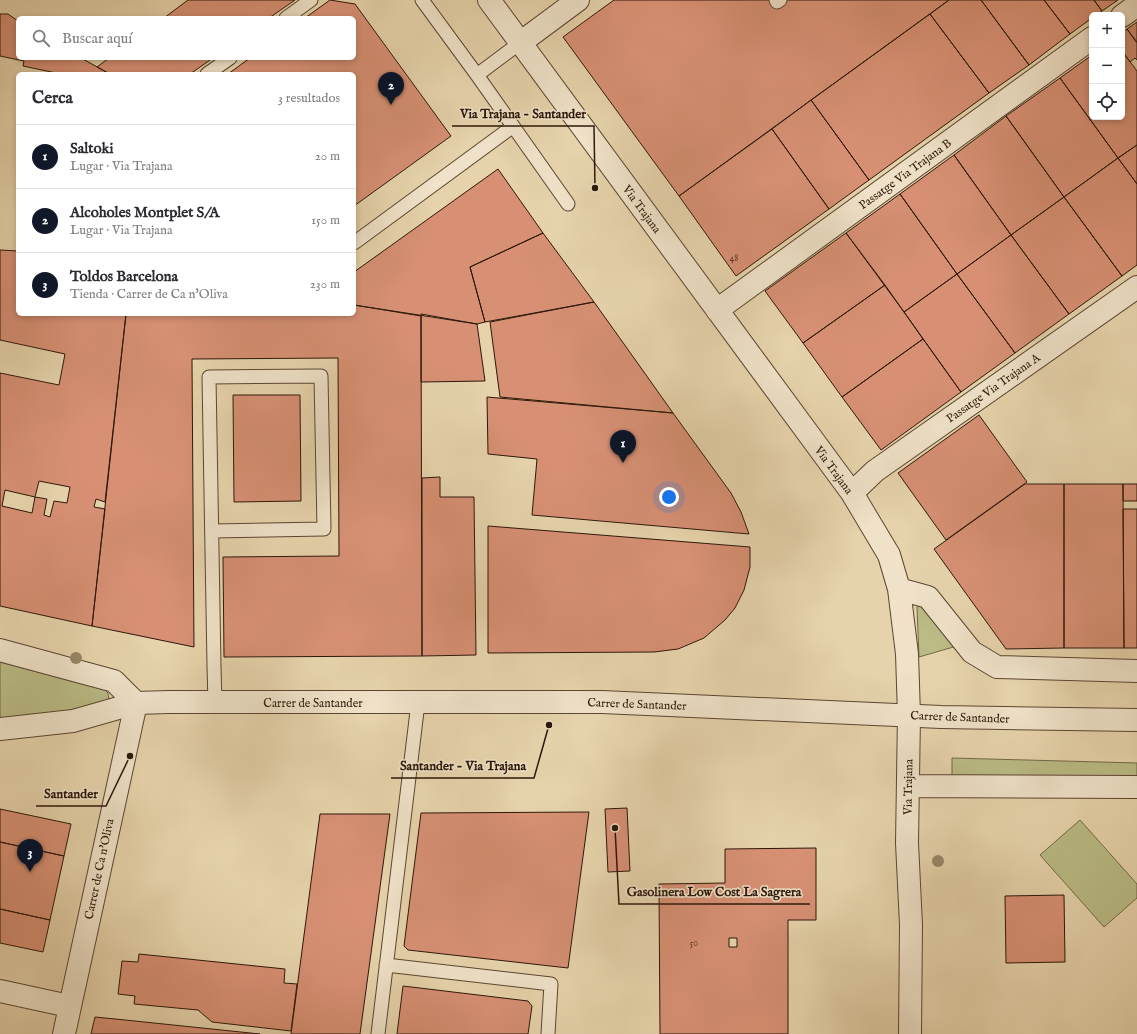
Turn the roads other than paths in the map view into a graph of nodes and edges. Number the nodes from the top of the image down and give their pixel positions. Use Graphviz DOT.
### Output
graph roads {
  1 [pos="311,0"];
  2 [pos="422,0"];
  3 [pos="489,0"];
  4 [pos="578,0"];
  5 [pos="776,0"];
  6 [pos="780,0"];
  7 [pos="1137,5"];
  8 [pos="1125,14"];
  9 [pos="289,16"];
  10 [pos="1089,40"];
  11 [pos="520,42"];
  12 [pos="227,60"];
  13 [pos="210,72"];
  14 [pos="477,75"];
  15 [pos="512,127"];
  16 [pos="568,204"];
  17 [pos="356,242"];
  18 [pos="1137,287"];
  19 [pos="717,310"];
  20 [pos="852,493"];
  21 [pos="212,530"];
  22 [pos="899,589"];
  23 [pos="0,650"];
  24 [pos="1137,671"];
  25 [pos="136,703"];
  26 [pos="215,703"];
  27 [pos="418,703"];
  28 [pos="909,715"];
  29 [pos="1137,720"];
  30 [pos="0,729"];
  31 [pos="908,786"];
  32 [pos="1137,787"];
  33 [pos="386,965"];
  34 [pos="0,991"];
  35 [pos="69,1006"];
  36 [pos="64,1034"];
  37 [pos="378,1034"];
  38 [pos="548,1034"];
  39 [pos="910,1034"];
  1 -- 9 [label="lane"];
  2 -- 14 [label="lane"];
  3 -- 11 [label="street, Via Trajana"];
  4 -- 11 [label="street"];
  5 -- 6 [label="lane"];
  7 -- 8 [label="street"];
  10 -- 19 [label="street, Passatge Via Trajana B"];
  11 -- 14 [label="lane"];
  11 -- 19 [label="street, Via Trajana"];
  12 -- 13 [label="lane"];
  14 -- 15 [label="lane"];
  15 -- 16 [label="lane"];
  15 -- 17 [label="lane"];
  18 -- 20 [label="street, Passatge Via Trajana A"];
  19 -- 20 [label="street, Via Trajana"];
  20 -- 22 [label="street, Via Trajana"];
  21 -- 21 [label="lane"];
  21 -- 26 [label="lane"];
  22 -- 24 [label="street"];
  22 -- 28 [label="street, Via Trajana"];
  23 -- 25 [label="street"];
  25 -- 26 [label="street, Carrer de Santander"];
  25 -- 30 [label="street, Carrer de Santander"];
  25 -- 35 [label="street, Carrer de Ca n'Oliva"];
  26 -- 27 [label="street, Carrer de Santander"];
  27 -- 28 [label="street, Carrer de Santander"];
  27 -- 33 [label="lane"];
  28 -- 29 [label="street, Carrer de Santander"];
  28 -- 31 [label="street, Via Trajana"];
  31 -- 32 [label="street"];
  31 -- 39 [label="street, Via Trajana"];
  33 -- 37 [label="lane"];
  33 -- 38 [label="lane"];
  34 -- 35 [label="street"];
  35 -- 36 [label="street, Carrer de Ca n'Oliva"];
}
